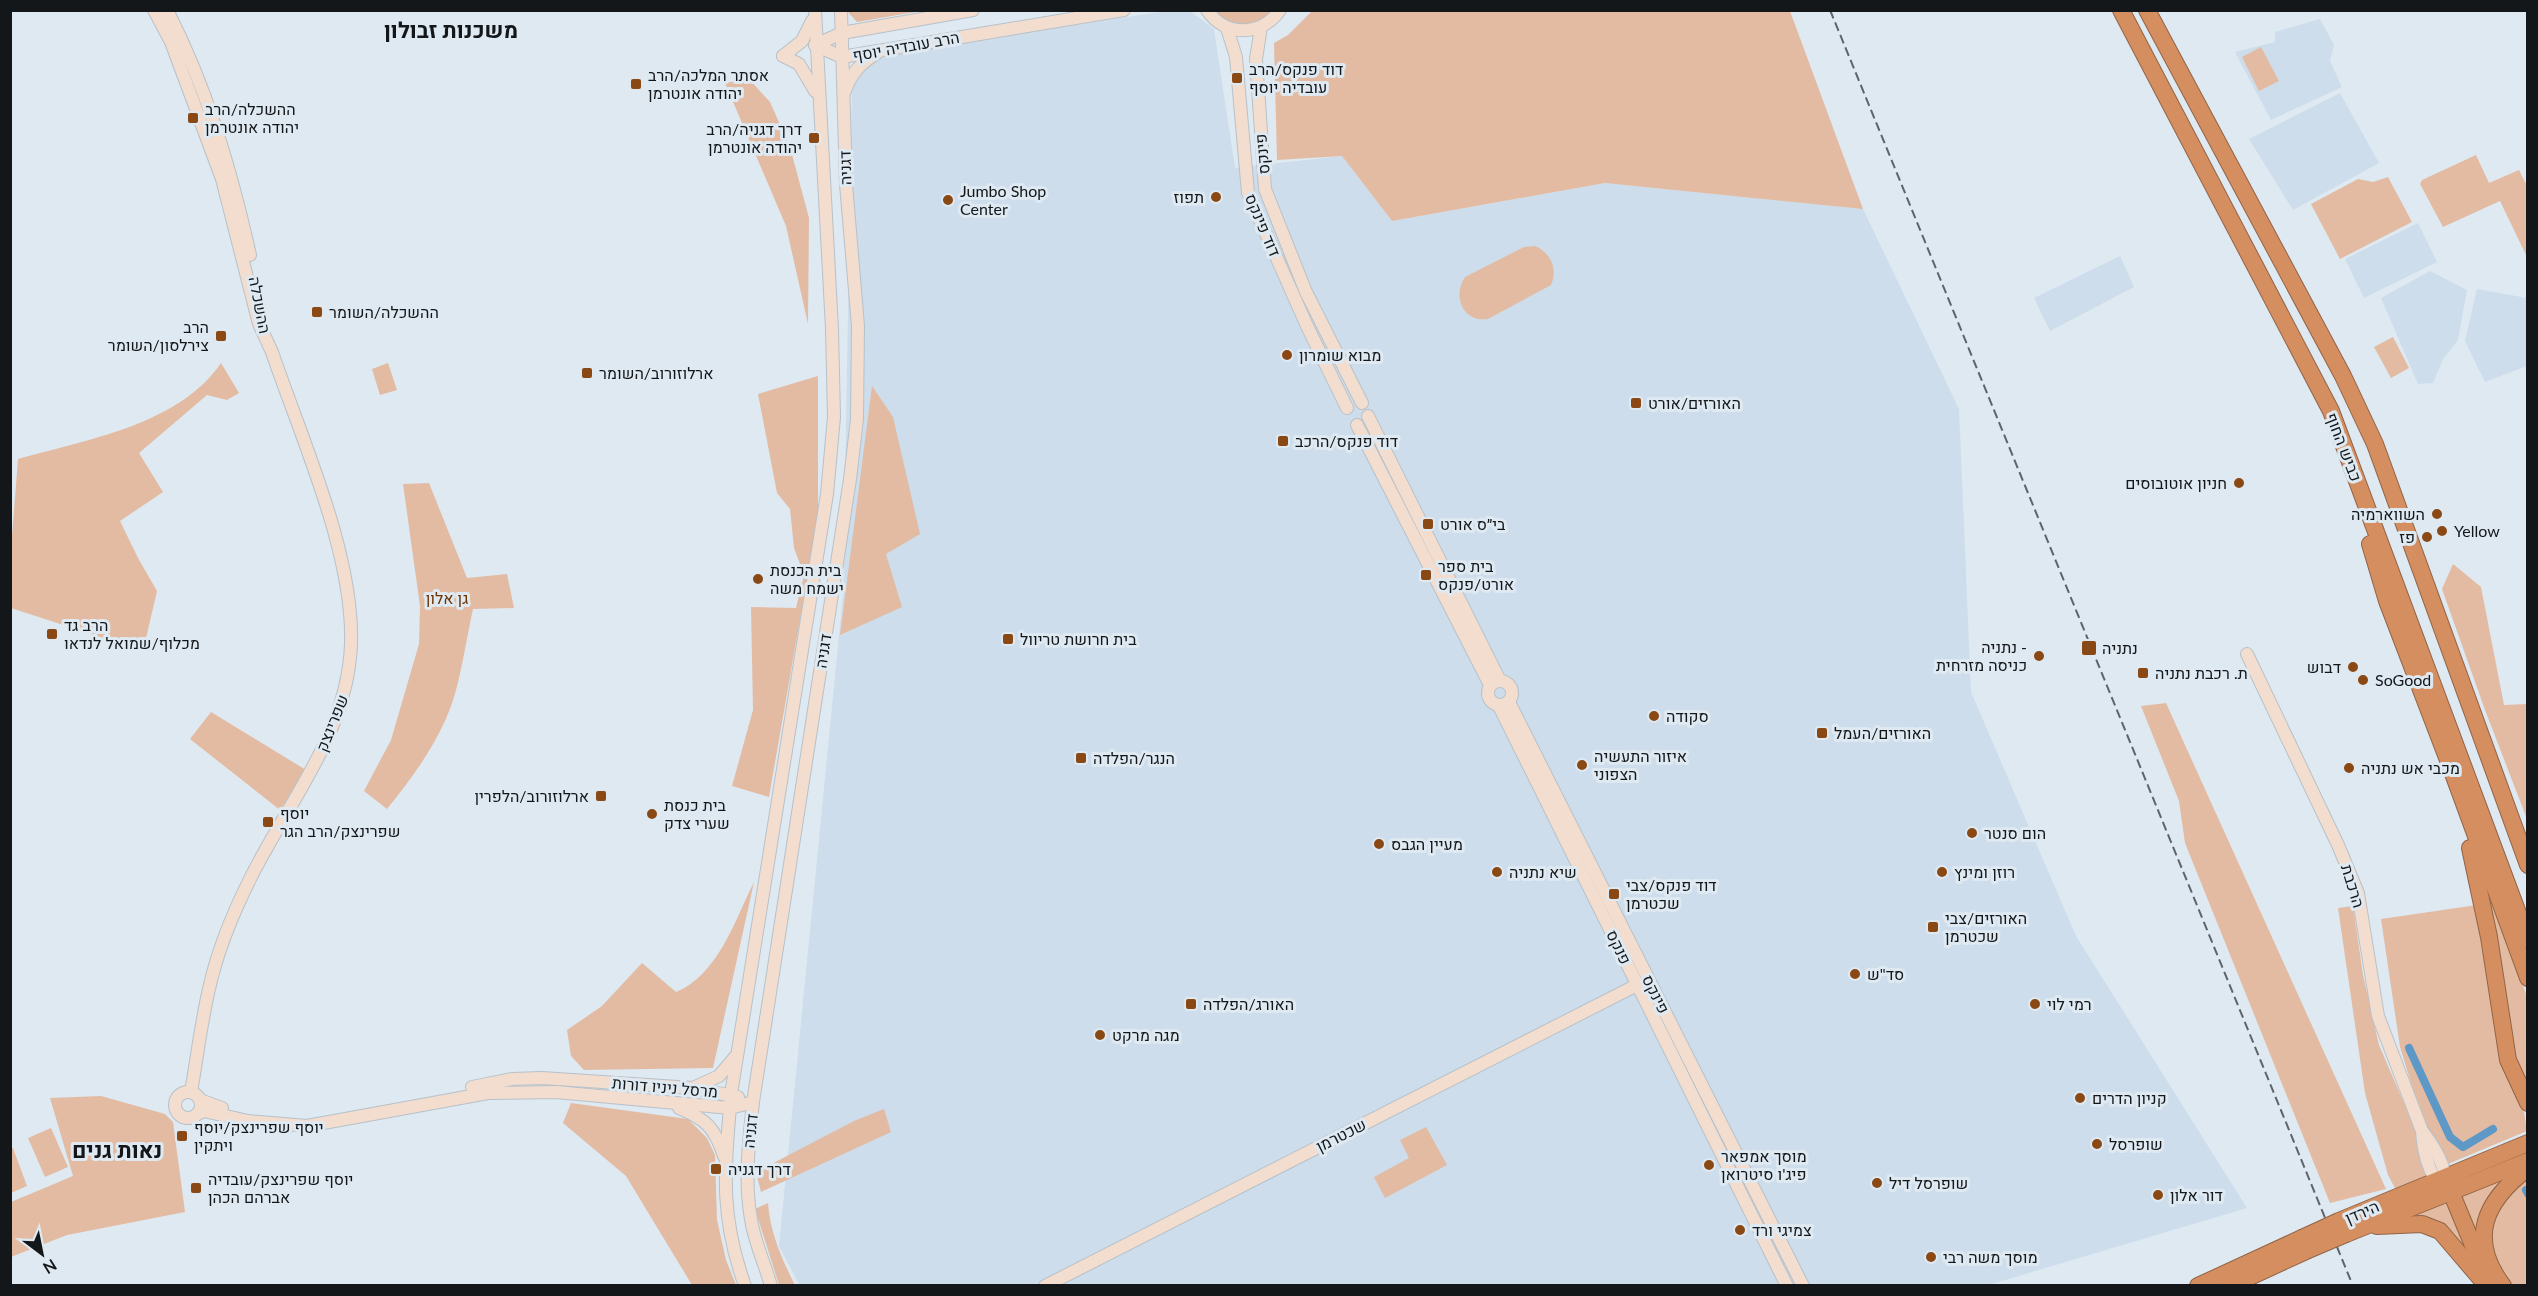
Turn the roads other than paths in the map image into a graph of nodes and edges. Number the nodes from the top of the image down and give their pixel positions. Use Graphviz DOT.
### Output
graph roads {
  1 [pos="154,10"];
  2 [pos="167,10"];
  3 [pos="814,10"];
  4 [pos="841,10"];
  5 [pos="973,10"];
  6 [pos="1124,10"];
  7 [pos="1207,10"];
  8 [pos="1280,10"];
  9 [pos="2121,10"];
  10 [pos="2146,10"];
  11 [pos="1262,27"];
  12 [pos="1227,28"];
  13 [pos="864,30"];
  14 [pos="842,33"];
  15 [pos="815,45"];
  16 [pos="883,49"];
  17 [pos="842,57"];
  18 [pos="843,98"];
  19 [pos="818,99"];
  20 [pos="268,341"];
  21 [pos="1362,403"];
  22 [pos="1347,408"];
  23 [pos="2331,411"];
  24 [pos="1368,416"];
  25 [pos="1357,425"];
  26 [pos="2247,654"];
  27 [pos="1495,683"];
  28 [pos="1504,704"];
  29 [pos="2451,768"];
  30 [pos="2528,865"];
  31 [pos="2528,940"];
  32 [pos="2528,978"];
  33 [pos="1637,985"];
  34 [pos="738,1051"];
  35 [pos="693,1088"];
  36 [pos="731,1094"];
  37 [pos="195,1096"];
  38 [pos="753,1102"];
  39 [pos="664,1103"];
  40 [pos="2528,1103"];
  41 [pos="730,1108"];
  42 [pos="197,1114"];
  43 [pos="2528,1143"];
  44 [pos="725,1160"];
  45 [pos="2528,1161"];
  46 [pos="2528,1168"];
  47 [pos="2444,1184"];
  48 [pos="2349,1228"];
  49 [pos="2304,1244"];
  50 [pos="745,1286"];
  51 [pos="771,1286"];
  52 [pos="1046,1286"];
  53 [pos="1787,1286"];
  54 [pos="1803,1286"];
  55 [pos="2198,1286"];
  56 [pos="2230,1286"];
  57 [pos="2487,1286"];
  58 [pos="2492,1286"];
  59 [pos="2503,1286"];
  1 -- 20 [label="street, ההשכלה"];
  2 -- 20 [label="street, ההשכלה"];
  3 -- 15 [label="street, דגניה"];
  3 -- 19 [label="street"];
  4 -- 13 [label="street"];
  4 -- 14 [label="street, דגניה"];
  5 -- 13 [label="street, הרב עובדיה יוסף"];
  6 -- 16 [label="street, הרב עובדיה יוסף"];
  7 -- 12 [label="street"];
  8 -- 11 [label="street"];
  9 -- 23 [label="highway, כביש החוף"];
  10 -- 30 [label="highway, כביש החוף"];
  11 -- 12 [label="street"];
  11 -- 21 [label="street, פינקס"];
  12 -- 22 [label="street, דוד פינקס"];
  13 -- 14 [label="street, הרב עובדיה יוסף"];
  14 -- 15 [label="street, הרב עובדיה יוסף"];
  14 -- 17 [label="street, דגניה"];
  15 -- 17 [label="street, הרב עובדיה יוסף"];
  15 -- 19 [label="street, דגניה"];
  16 -- 17 [label="street, הרב עובדיה יוסף"];
  16 -- 18 [label="street"];
  17 -- 18 [label="street, דגניה"];
  18 -- 38 [label="street, דגניה"];
  19 -- 34 [label="street, דגניה"];
  20 -- 37 [label="street, שפרינצק"];
  21 -- 22 [label="street"];
  21 -- 24 [label="street"];
  22 -- 25 [label="street"];
  23 -- 29 [label="highway"];
  23 -- 31 [label="highway, כביש החוף"];
  24 -- 25 [label="street"];
  24 -- 27 [label="street"];
  25 -- 27 [label="street"];
  26 -- 47 [label="street, הרכבת"];
  27 -- 28 [label="street"];
  27 -- 28 [label="street"];
  28 -- 33 [label="street, פנקס"];
  28 -- 54 [label="street, פינקס"];
  29 -- 32 [label="highway"];
  29 -- 40 [label="highway"];
  33 -- 52 [label="street, שכטרמן"];
  33 -- 53 [label="street, פנקס"];
  34 -- 35 [label="street"];
  34 -- 36 [label="street, דגניה"];
  35 -- 36 [label="street, מרסל ניניו דורות"];
  35 -- 37 [label="street, מרסל ניניו דורות"];
  36 -- 38 [label="street, מרסל ניניו דורות"];
  36 -- 41 [label="street, דגניה"];
  37 -- 42 [label="street"];
  37 -- 42 [label="street"];
  38 -- 41 [label="street, מרסל ניניו דורות"];
  38 -- 51 [label="street, דגניה"];
  39 -- 41 [label="street, מרסל ניניו דורות"];
  39 -- 42 [label="street, מרסל ניניו דורות"];
  39 -- 44 [label="street"];
  41 -- 44 [label="street, דגניה"];
  43 -- 47 [label="highway"];
  44 -- 50 [label="street, דגניה"];
  45 -- 47 [label="highway, הירדן"];
  46 -- 59 [label="highway"];
  47 -- 48 [label="highway, הירדן"];
  47 -- 48 [label="highway, הירדן"];
  47 -- 58 [label="highway"];
  48 -- 49 [label="highway, הירדן, bridge"];
  48 -- 57 [label="highway"];
  49 -- 55 [label="highway, הירדן"];
  49 -- 56 [label="highway, הירדן"];
}
